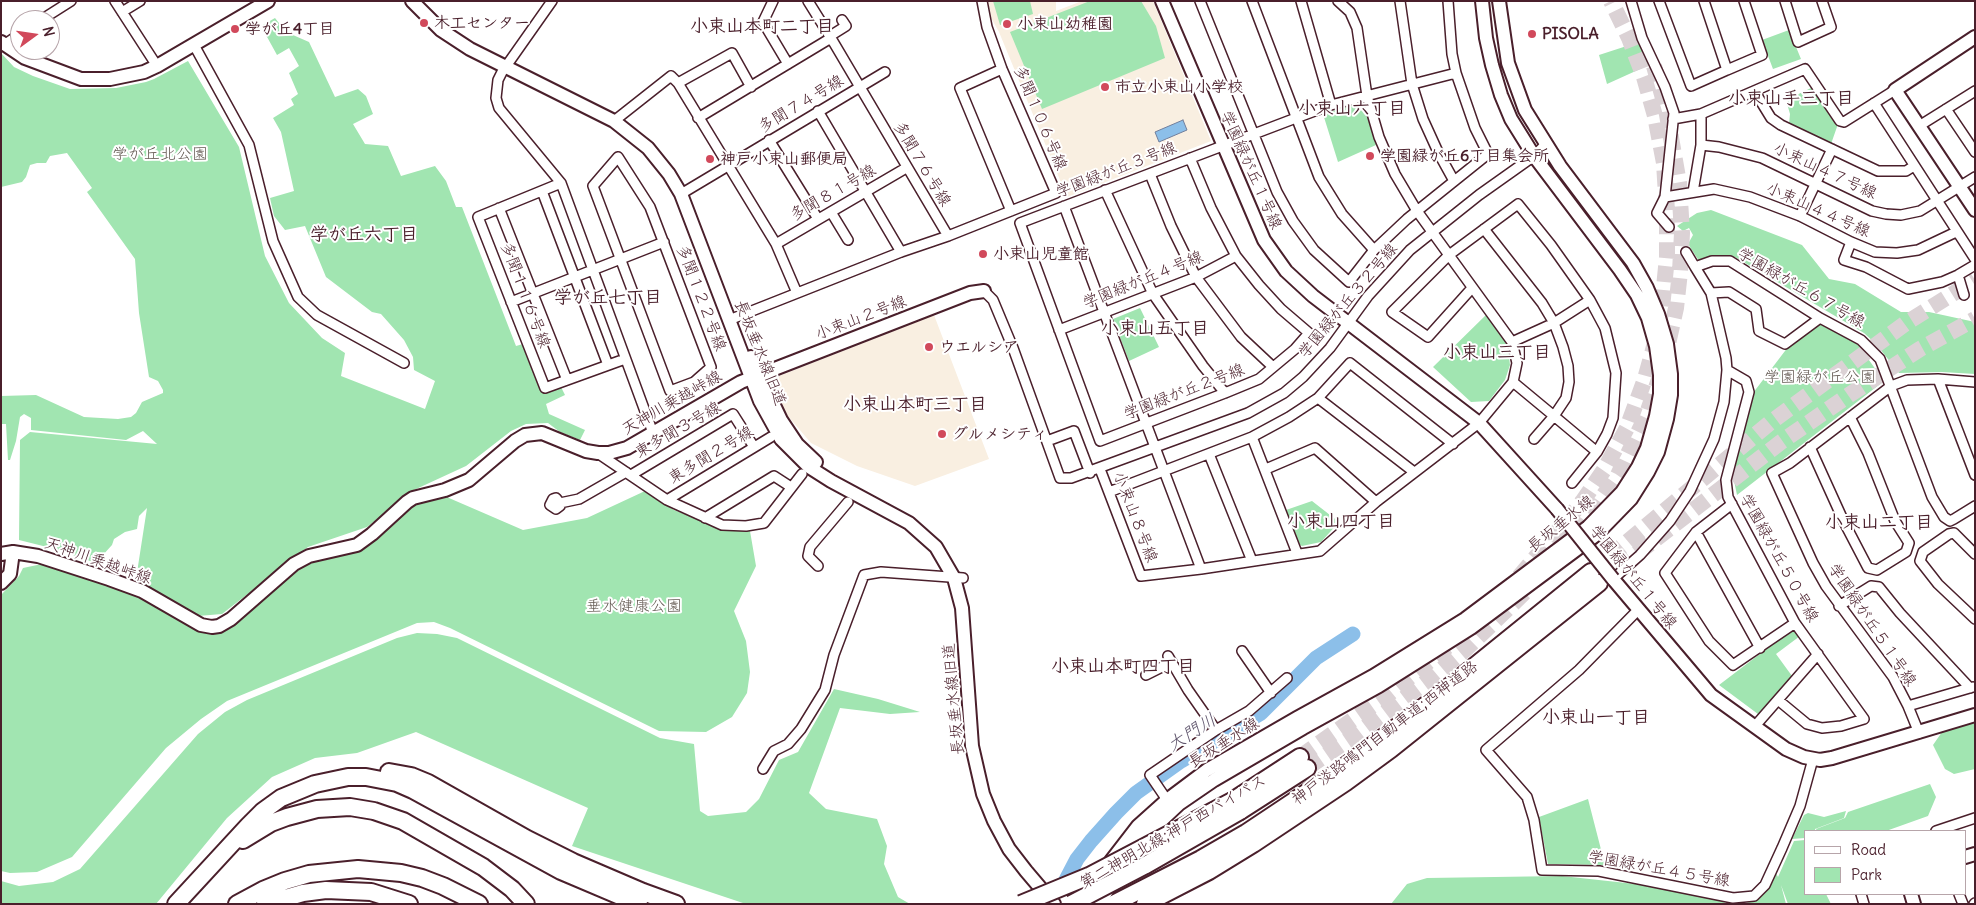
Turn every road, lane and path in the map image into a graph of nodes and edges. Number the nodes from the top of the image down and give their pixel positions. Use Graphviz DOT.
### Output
graph roads {
  1 [pos="50,1"];
  2 [pos="70,1"];
  3 [pos="115,1"];
  4 [pos="140,1"];
  5 [pos="268,1"];
  6 [pos="412,1"];
  7 [pos="422,1"];
  8 [pos="552,1"];
  9 [pos="773,1"];
  10 [pos="808,1"];
  11 [pos="982,1"];
  12 [pos="1162,1"];
  13 [pos="1200,1"];
  14 [pos="1252,1"];
  15 [pos="1301,1"];
  16 [pos="1338,1"];
  17 [pos="1400,1"];
  18 [pos="1448,1"];
  19 [pos="1482,1"];
  20 [pos="1499,1"];
  21 [pos="1631,1"];
  22 [pos="1659,1"];
  23 [pos="1704,1"];
  24 [pos="1744,1"];
  25 [pos="1785,1"];
  26 [pos="1822,1"];
  27 [pos="56,10"];
  28 [pos="122,12"];
  29 [pos="842,20"];
  30 [pos="831,37"];
  31 [pos="1975,37"];
  32 [pos="3,44"];
  33 [pos="194,45"];
  34 [pos="508,64"];
  35 [pos="788,64"];
  36 [pos="157,66"];
  37 [pos="1002,69"];
  38 [pos="1726,70"];
  39 [pos="885,72"];
  40 [pos="1456,73"];
  41 [pos="678,83"];
  42 [pos="1412,84"];
  43 [pos="751,87"];
  44 [pos="859,87"];
  45 [pos="1895,90"];
  46 [pos="1975,91"];
  47 [pos="1755,92"];
  48 [pos="1367,96"];
  49 [pos="1874,103"];
  50 [pos="1331,105"];
  51 [pos="1946,109"];
  52 [pos="818,111"];
  53 [pos="1701,114"];
  54 [pos="617,118"];
  55 [pos="698,118"];
  56 [pos="1296,118"];
  57 [pos="1673,119"];
  58 [pos="1919,126"];
  59 [pos="1255,134"];
  60 [pos="1975,134"];
  61 [pos="1966,139"];
  62 [pos="769,140"];
  63 [pos="1546,144"];
  64 [pos="1701,145"];
  65 [pos="1223,146"];
  66 [pos="1832,149"];
  67 [pos="1975,152"];
  68 [pos="1534,156"];
  69 [pos="1190,158"];
  70 [pos="727,166"];
  71 [pos="1914,166"];
  72 [pos="906,168"];
  73 [pos="1150,174"];
  74 [pos="1975,177"];
  75 [pos="1454,181"];
  76 [pos="561,183"];
  77 [pos="1815,184"];
  78 [pos="1960,187"];
  79 [pos="1105,190"];
  80 [pos="542,191"];
  81 [pos="684,192"];
  82 [pos="866,192"];
  83 [pos="1693,192"];
  84 [pos="1665,197"];
  85 [pos="1938,200"];
  86 [pos="1064,206"];
  87 [pos="499,208"];
  88 [pos="1975,210"];
  89 [pos="1011,211"];
  90 [pos="1418,211"];
  91 [pos="831,212"];
  92 [pos="1800,216"];
  93 [pos="818,220"];
  94 [pos="1020,223"];
  95 [pos="1668,227"];
  96 [pos="1484,229"];
  97 [pos="1432,232"];
  98 [pos="1956,232"];
  99 [pos="948,236"];
  100 [pos="848,240"];
  101 [pos="664,242"];
  102 [pos="1851,242"];
  103 [pos="776,244"];
  104 [pos="1374,250"];
  105 [pos="901,252"];
  106 [pos="1686,252"];
  107 [pos="1449,255"];
  108 [pos="1236,256"];
  109 [pos="621,259"];
  110 [pos="1975,259"];
  111 [pos="1975,265"];
  112 [pos="1696,267"];
  113 [pos="593,270"];
  114 [pos="1958,275"];
  115 [pos="574,277"];
  116 [pos="1196,277"];
  117 [pos="1472,288"];
  118 [pos="984,291"];
  119 [pos="532,293"];
  120 [pos="797,293"];
  121 [pos="1711,293"];
  122 [pos="1152,294"];
  123 [pos="1964,295"];
  124 [pos="1590,300"];
  125 [pos="511,302"];
  126 [pos="1103,313"];
  127 [pos="1820,318"];
  128 [pos="733,319"];
  129 [pos="1348,323"];
  130 [pos="1554,323"];
  131 [pos="1059,330"];
  132 [pos="1512,342"];
  133 [pos="625,359"];
  134 [pos="404,363"];
  135 [pos="608,365"];
  136 [pos="1273,368"];
  137 [pos="1727,370"];
  138 [pos="755,377"];
  139 [pos="1938,379"];
  140 [pos="567,380"];
  141 [pos="1513,382"];
  142 [pos="1975,382"];
  143 [pos="1891,386"];
  144 [pos="1226,394"];
  145 [pos="1318,398"];
  146 [pos="1554,416"];
  147 [pos="1850,417"];
  148 [pos="1479,423"];
  149 [pos="1146,424"];
  150 [pos="653,433"];
  151 [pos="771,437"];
  152 [pos="1252,437"];
  153 [pos="1534,439"];
  154 [pos="1047,441"];
  155 [pos="1453,444"];
  156 [pos="754,447"];
  157 [pos="1810,447"];
  158 [pos="1156,449"];
  159 [pos="1597,452"];
  160 [pos="598,453"];
  161 [pos="1210,454"];
  162 [pos="1100,469"];
  163 [pos="1266,469"];
  164 [pos="1090,472"];
  165 [pos="1164,472"];
  166 [pos="1414,472"];
  167 [pos="629,474"];
  168 [pos="802,474"];
  169 [pos="1975,475"];
  170 [pos="1572,483"];
  171 [pos="791,487"];
  172 [pos="1109,492"];
  173 [pos="667,500"];
  174 [pos="848,502"];
  175 [pos="1376,502"];
  176 [pos="560,503"];
  177 [pos="1732,504"];
  178 [pos="1975,506"];
  179 [pos="705,518"];
  180 [pos="1696,532"];
  181 [pos="7,553"];
  182 [pos="1297,554"];
  183 [pos="1975,554"];
  184 [pos="1252,561"];
  185 [pos="818,566"];
  186 [pos="1201,569"];
  187 [pos="959,578"];
  188 [pos="1601,578"];
  189 [pos="1,584"];
  190 [pos="1840,606"];
  191 [pos="1638,610"];
  192 [pos="1975,619"];
  193 [pos="1794,623"];
  194 [pos="1760,648"];
  195 [pos="1242,651"];
  196 [pos="1818,654"];
  197 [pos="1146,675"];
  198 [pos="1287,678"];
  199 [pos="1972,688"];
  200 [pos="1271,693"];
  201 [pos="1778,700"];
  202 [pos="1908,706"];
  203 [pos="1975,715"];
  204 [pos="1755,726"];
  205 [pos="1216,730"];
  206 [pos="1919,733"];
  207 [pos="1813,759"];
  208 [pos="1303,762"];
  209 [pos="763,769"];
  210 [pos="1167,800"];
  211 [pos="1237,806"];
  212 [pos="263,812"];
  213 [pos="1975,818"];
  214 [pos="1939,830"];
  215 [pos="216,860"];
  216 [pos="1205,865"];
  217 [pos="176,904"];
  218 [pos="237,904"];
  219 [pos="265,904"];
  220 [pos="409,904"];
  221 [pos="479,904"];
  222 [pos="526,904"];
  223 [pos="639,904"];
  224 [pos="676,904"];
  225 [pos="1021,904"];
  226 [pos="1044,904"];
  227 [pos="1054,904"];
  228 [pos="1064,904"];
  229 [pos="1071,904"];
  230 [pos="1086,904"];
  231 [pos="1100,904"];
  232 [pos="1113,904"];
  233 [pos="1145,904"];
  234 [pos="1152,904"];
  1 -- 27 [label="street"];
  2 -- 27 [label="street"];
  3 -- 28 [label="street"];
  4 -- 28 [label="street"];
  5 -- 33 [label="street"];
  6 -- 34 [label="street, 長坂垂水線旧道"];
  7 -- 34 [label="street, 長坂垂水線旧道"];
  8 -- 34 [label="street"];
  9 -- 35 [label="street"];
  10 -- 30 [label="street, 多聞７６号線"];
  11 -- 37 [label="street, 多聞１０６号線"];
  12 -- 65 [label="street, 学園緑が丘１号線"];
  13 -- 59 [label="street"];
  14 -- 56 [label="street"];
  15 -- 50 [label="street"];
  16 -- 48 [label="street"];
  17 -- 42 [label="street"];
  18 -- 40 [label="street"];
  19 -- 68 [label="street, 長坂垂水線"];
  20 -- 63 [label="street, 長坂垂水線"];
  21 -- 57 [label="street"];
  22 -- 38 [label="street"];
  23 -- 38 [label="street"];
  24 -- 38 [label="street"];
  25 -- 26 [label="street"];
  28 -- 36 [label="street"];
  29 -- 30 [label="street"];
  30 -- 35 [label="street"];
  30 -- 44 [label="street, 多聞７６号線"];
  31 -- 45 [label="street"];
  32 -- 36 [label="street"];
  33 -- 36 [label="street"];
  33 -- 134 [label="street"];
  34 -- 54 [label="street, 長坂垂水線旧道"];
  34 -- 76 [label="street"];
  35 -- 43 [label="street"];
  37 -- 89 [label="street"];
  37 -- 89 [label="street, 多聞１０６号線"];
  39 -- 44 [label="street, 多聞７４号線"];
  40 -- 42 [label="street, 学園緑が丘３号線"];
  40 -- 75 [label="street"];
  41 -- 43 [label="street"];
  41 -- 54 [label="street"];
  41 -- 55 [label="street"];
  42 -- 48 [label="street, 学園緑が丘３号線"];
  42 -- 75 [label="street"];
  43 -- 55 [label="street"];
  44 -- 52 [label="street, 多聞７４号線"];
  44 -- 72 [label="street, 多聞７６号線"];
  45 -- 49 [label="street"];
  45 -- 58 [label="street"];
  46 -- 51 [label="street"];
  47 -- 49 [label="street"];
  47 -- 53 [label="street"];
  47 -- 66 [label="street"];
  48 -- 50 [label="street, 学園緑が丘３号線"];
  48 -- 90 [label="street"];
  49 -- 71 [label="street"];
  50 -- 56 [label="street, 学園緑が丘３号線"];
  51 -- 58 [label="street"];
  51 -- 61 [label="street"];
  52 -- 62 [label="street, 多聞７４号線"];
  52 -- 82 [label="street"];
  53 -- 57 [label="street"];
  53 -- 64 [label="street"];
  54 -- 81 [label="street, 長坂垂水線旧道"];
  55 -- 70 [label="street"];
  56 -- 59 [label="street, 学園緑が丘３号線"];
  56 -- 104 [label="street"];
  57 -- 84 [label="street"];
  58 -- 78 [label="street"];
  59 -- 65 [label="street, 学園緑が丘３号線"];
  59 -- 104 [label="street"];
  60 -- 61 [label="street"];
  61 -- 67 [label="street"];
  62 -- 70 [label="street, 多聞７４号線"];
  62 -- 93 [label="street"];
  63 -- 68 [label="street, 学園緑が丘３２号線"];
  63 -- 231 [label="street, 長坂垂水線"];
  64 -- 77 [label="street, 小束山４７号線"];
  64 -- 83 [label="street"];
  65 -- 69 [label="street, 学園緑が丘３号線"];
  65 -- 129 [label="street, 学園緑が丘１号線"];
  66 -- 71 [label="street"];
  66 -- 77 [label="street"];
  68 -- 97 [label="street, 学園緑が丘３２号線"];
  68 -- 210 [label="street, 長坂垂水線"];
  69 -- 73 [label="street, 学園緑が丘３号線"];
  69 -- 108 [label="street, 学園緑が丘２号線"];
  70 -- 81 [label="street, 多聞７４号線"];
  70 -- 103 [label="street"];
  71 -- 85 [label="street"];
  72 -- 82 [label="street, 多聞８１号線"];
  72 -- 99 [label="street, 多聞７６号線"];
  73 -- 79 [label="street, 学園緑が丘３号線"];
  73 -- 116 [label="street"];
  74 -- 78 [label="street, 小束山４７号線"];
  75 -- 90 [label="street"];
  76 -- 80 [label="street, 多聞１１６号線"];
  76 -- 113 [label="street"];
  77 -- 85 [label="street, 小束山４７号線"];
  77 -- 92 [label="street"];
  78 -- 85 [label="street, 小束山４７号線"];
  78 -- 88 [label="street"];
  79 -- 86 [label="street, 学園緑が丘３号線"];
  79 -- 122 [label="street"];
  80 -- 87 [label="street, 多聞１１６号線"];
  80 -- 115 [label="street"];
  81 -- 128 [label="street, 長坂垂水線旧道"];
  82 -- 91 [label="street, 多聞８１号線"];
  82 -- 105 [label="street"];
  83 -- 84 [label="street, 小束山４４号線"];
  83 -- 92 [label="street, 小束山４４号線"];
  84 -- 95 [label="street"];
  85 -- 98 [label="street"];
  86 -- 94 [label="street, 学園緑が丘３号線"];
  86 -- 126 [label="street"];
  87 -- 119 [label="street"];
  87 -- 125 [label="street, 多聞１１６号線"];
  89 -- 99 [label="street, 多聞１０６号線"];
  90 -- 97 [label="street"];
  90 -- 104 [label="street"];
  91 -- 93 [label="street, 多聞８１号線"];
  91 -- 100 [label="street"];
  92 -- 102 [label="street, 小束山４４号線"];
  93 -- 103 [label="street, 多聞８１号線"];
  94 -- 131 [label="street, 学園緑が丘２号線"];
  96 -- 107 [label="street"];
  96 -- 124 [label="street"];
  96 -- 130 [label="street"];
  97 -- 107 [label="street"];
  97 -- 129 [label="street, 学園緑が丘３２号線"];
  98 -- 102 [label="street, 小束山４４号線"];
  98 -- 110 [label="street"];
  99 -- 105 [label="street"];
  101 -- 109 [label="street"];
  101 -- 109 [label="street, 多聞１２２号線"];
  101 -- 109 [label="street, 多聞１２２号線"];
  102 -- 114 [label="street"];
  103 -- 120 [label="street"];
  105 -- 120 [label="street"];
  106 -- 112 [label="street"];
  107 -- 117 [label="street"];
  107 -- 117 [label="street"];
  108 -- 116 [label="street, 学園緑が丘４号線"];
  108 -- 136 [label="street, 学園緑が丘２号線"];
  109 -- 113 [label="street"];
  111 -- 114 [label="street"];
  112 -- 121 [label="street"];
  112 -- 127 [label="street, 学園緑が丘６７号線"];
  113 -- 115 [label="street"];
  113 -- 133 [label="street"];
  114 -- 123 [label="street"];
  115 -- 119 [label="street"];
  115 -- 135 [label="street"];
  116 -- 122 [label="street, 学園緑が丘４号線"];
  116 -- 136 [label="street"];
  117 -- 132 [label="street"];
  118 -- 138 [label="street, 小束山２号線"];
  118 -- 154 [label="street"];
  119 -- 125 [label="street"];
  119 -- 140 [label="street"];
  120 -- 128 [label="street"];
  121 -- 127 [label="street"];
  121 -- 137 [label="street"];
  122 -- 126 [label="street, 学園緑が丘４号線"];
  122 -- 144 [label="street"];
  124 -- 130 [label="street"];
  124 -- 159 [label="street"];
  125 -- 140 [label="street, 多聞１１６号線"];
  126 -- 131 [label="street, 学園緑が丘４号線"];
  126 -- 149 [label="street"];
  127 -- 143 [label="street, 学園緑が丘６７号線"];
  128 -- 138 [label="street, 長坂垂水線旧道"];
  129 -- 148 [label="street, 学園緑が丘１号線"];
  129 -- 158 [label="street, 学園緑が丘３２号線"];
  130 -- 132 [label="street"];
  130 -- 146 [label="street"];
  131 -- 149 [label="street, 学園緑が丘２号線"];
  132 -- 141 [label="street"];
  133 -- 135 [label="street, 多聞１１６号線"];
  133 -- 150 [label="street"];
  135 -- 140 [label="street, 多聞１１６号線"];
  136 -- 144 [label="street, 学園緑が丘２号線"];
  137 -- 177 [label="street, 学園緑が丘５０号線"];
  137 -- 188 [label="street"];
  138 -- 150 [label="street, 天神川乗越峠線"];
  138 -- 187 [label="street, 長坂垂水線旧道"];
  139 -- 142 [label="street, 学園緑が丘５１号線"];
  139 -- 143 [label="street, 学園緑が丘５１号線"];
  139 -- 169 [label="street"];
  141 -- 146 [label="street"];
  141 -- 148 [label="street"];
  143 -- 147 [label="street, 学園緑が丘５１号線"];
  143 -- 178 [label="street, 学園緑が丘６７号線"];
  144 -- 149 [label="street, 学園緑が丘２号線"];
  145 -- 152 [label="street"];
  145 -- 155 [label="street"];
  145 -- 166 [label="street"];
  146 -- 153 [label="street"];
  146 -- 159 [label="street"];
  147 -- 157 [label="street, 学園緑が丘５１号線"];
  147 -- 157 [label="street"];
  148 -- 155 [label="street"];
  148 -- 188 [label="street, 学園緑が丘１号線, bridge"];
  149 -- 158 [label="street"];
  150 -- 160 [label="street, 天神川乗越峠線"];
  151 -- 156 [label="street, 東多聞２号線"];
  152 -- 161 [label="street"];
  152 -- 163 [label="street"];
  154 -- 164 [label="street, 学園緑が丘３２号線"];
  154 -- 164 [label="street"];
  155 -- 166 [label="street"];
  156 -- 167 [label="street, 東多聞３号線"];
  156 -- 173 [label="street, 東多聞２号線"];
  157 -- 190 [label="street, 学園緑が丘５１号線"];
  158 -- 162 [label="street, 学園緑が丘３２号線"];
  158 -- 165 [label="street"];
  159 -- 170 [label="street"];
  160 -- 167 [label="street"];
  160 -- 181 [label="street, 天神川乗越峠線"];
  161 -- 165 [label="street"];
  161 -- 184 [label="street"];
  162 -- 164 [label="street, 学園緑が丘３２号線"];
  162 -- 172 [label="street, 小束山８号線"];
  163 -- 175 [label="street"];
  163 -- 182 [label="street"];
  165 -- 172 [label="street"];
  165 -- 186 [label="street"];
  166 -- 175 [label="street"];
  167 -- 173 [label="street"];
  167 -- 176 [label="street"];
  168 -- 171 [label="street"];
  171 -- 179 [label="street"];
  171 -- 179 [label="street"];
  172 -- 186 [label="street, 小束山８号線"];
  173 -- 179 [label="street"];
  174 -- 185 [label="street"];
  175 -- 182 [label="street"];
  177 -- 180 [label="street"];
  177 -- 193 [label="street, 学園緑が丘５０号線"];
  180 -- 194 [label="street"];
  180 -- 194 [label="street"];
  181 -- 189 [label="street"];
  182 -- 184 [label="street"];
  183 -- 192 [label="street"];
  184 -- 186 [label="street"];
  187 -- 209 [label="street"];
  187 -- 227 [label="street, 長坂垂水線旧道"];
  187 -- 228 [label="street, 長坂垂水線旧道"];
  188 -- 191 [label="street, 学園緑が丘１号線"];
  188 -- 216 [label="highway, 神戸淡路鳴門自動車道;西神道路"];
  190 -- 199 [label="street"];
  190 -- 202 [label="street, 学園緑が丘５１号線"];
  191 -- 204 [label="street, 学園緑が丘１号線"];
  191 -- 207 [label="street, 学園緑が丘４５号線"];
  193 -- 194 [label="street"];
  193 -- 196 [label="street, 学園緑が丘５０号線"];
  195 -- 200 [label="street"];
  196 -- 201 [label="street"];
  196 -- 201 [label="street, 学園緑が丘５０号線"];
  197 -- 205 [label="street"];
  198 -- 200 [label="street"];
  199 -- 202 [label="street"];
  200 -- 205 [label="street"];
  201 -- 204 [label="street"];
  202 -- 206 [label="street, 学園緑が丘５１号線"];
  203 -- 206 [label="street, 学園緑が丘１号線"];
  204 -- 207 [label="street, 学園緑が丘１号線"];
  205 -- 210 [label="street"];
  206 -- 207 [label="street, 学園緑が丘１号線"];
  208 -- 211 [label="highway, 第二神明北線;神戸西バイパス"];
  210 -- 230 [label="street, 長坂垂水線"];
  211 -- 225 [label="highway, bridge"];
  211 -- 226 [label="highway, 第二神明北線;神戸西バイパス, bridge"];
  211 -- 229 [label="highway, 第二神明北線;神戸西バイパス, bridge"];
  212 -- 215 [label="highway"];
  212 -- 223 [label="highway"];
  212 -- 224 [label="highway"];
  213 -- 214 [label="street"];
  215 -- 217 [label="highway"];
  215 -- 222 [label="highway"];
  216 -- 231 [label="highway"];
  216 -- 232 [label="highway, 神戸淡路鳴門自動車道;西神道路"];
  216 -- 233 [label="highway, 神戸淡路鳴門自動車道;西神道路"];
  216 -- 234 [label="highway"];
  218 -- 221 [label="highway"];
  219 -- 220 [label="highway"];
}
